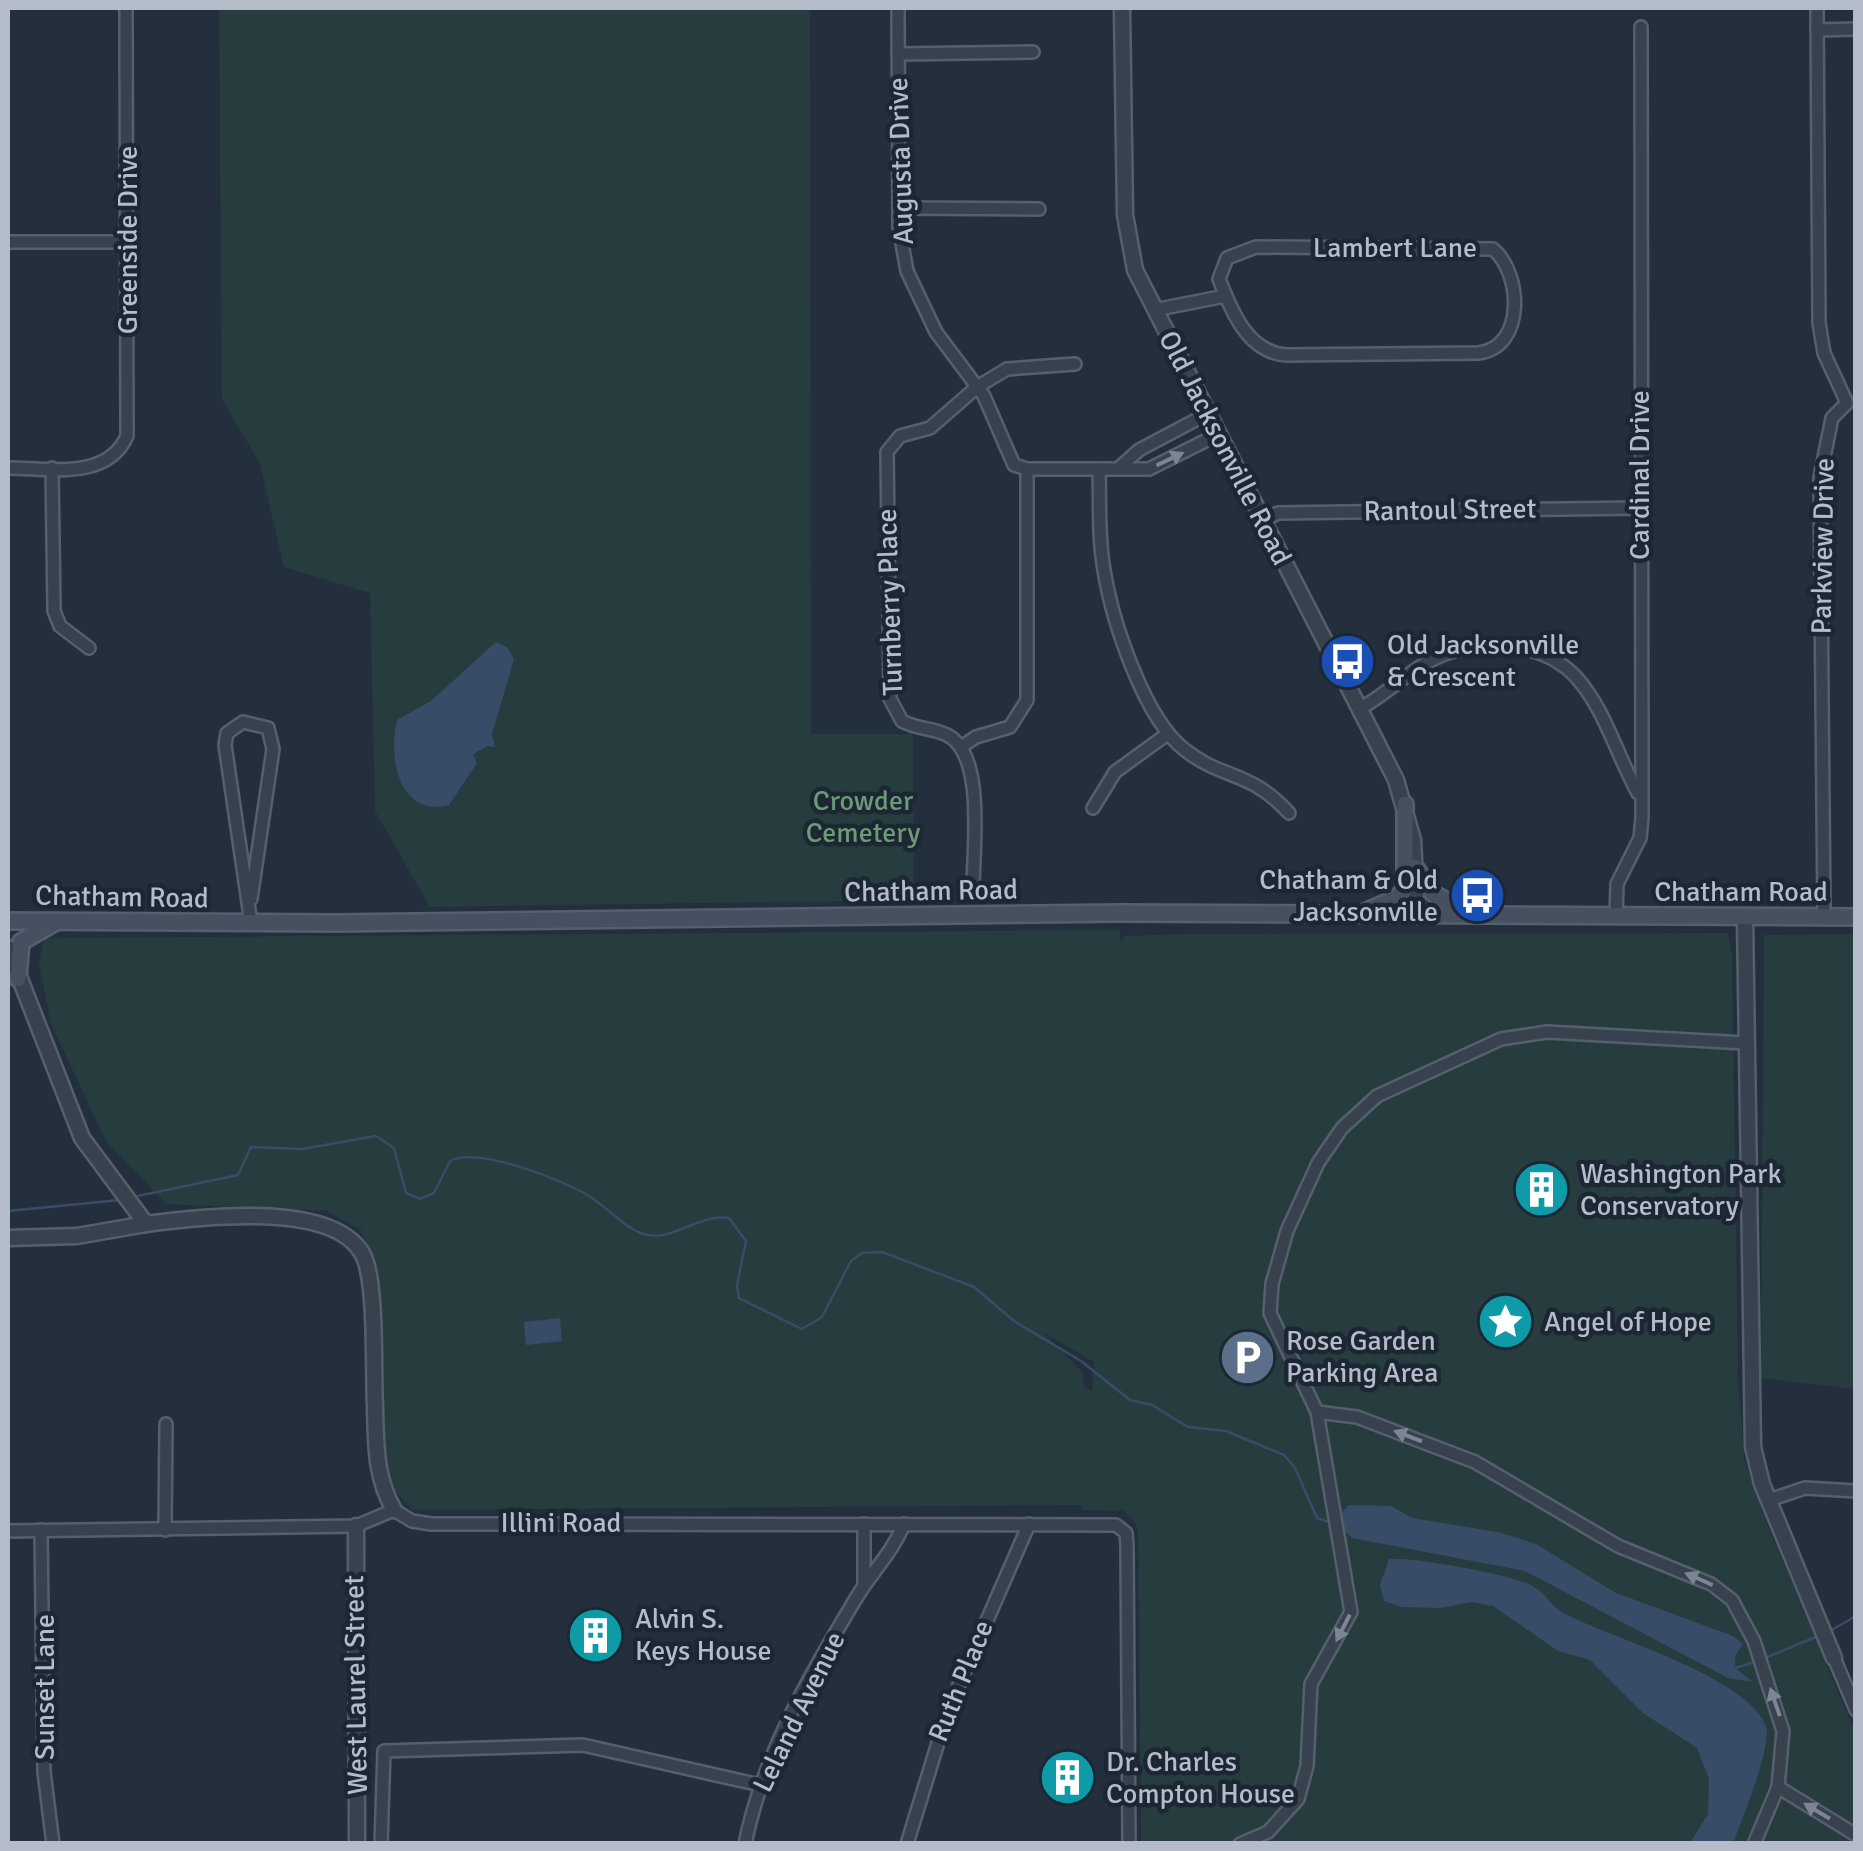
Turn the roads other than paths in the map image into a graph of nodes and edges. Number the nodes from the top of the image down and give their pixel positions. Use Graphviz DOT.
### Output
graph roads {
  1 [pos="126,8"];
  2 [pos="898,8"];
  3 [pos="1122,8"];
  4 [pos="1817,8"];
  5 [pos="1641,27"];
  6 [pos="1856,29"];
  7 [pos="1817,30"];
  8 [pos="1033,52"];
  9 [pos="898,54"];
  10 [pos="899,208"];
  11 [pos="1038,209"];
  12 [pos="8,242"];
  13 [pos="128,242"];
  14 [pos="1225,296"];
  15 [pos="1154,310"];
  16 [pos="1075,364"];
  17 [pos="978,387"];
  18 [pos="1846,404"];
  19 [pos="1207,414"];
  20 [pos="1856,419"];
  21 [pos="1217,435"];
  22 [pos="1120,466"];
  23 [pos="1021,467"];
  24 [pos="8,468"];
  25 [pos="52,468"];
  26 [pos="1099,469"];
  27 [pos="1640,508"];
  28 [pos="1262,521"];
  29 [pos="89,648"];
  30 [pos="1360,708"];
  31 [pos="1166,735"];
  32 [pos="961,747"];
  33 [pos="1640,797"];
  34 [pos="1404,804"];
  35 [pos="1093,808"];
  36 [pos="1289,813"];
  37 [pos="1416,867"];
  38 [pos="973,889"];
  39 [pos="251,899"];
  40 [pos="1356,915"];
  41 [pos="1417,916"];
  42 [pos="1476,916"];
  43 [pos="1616,917"];
  44 [pos="1856,917"];
  45 [pos="1744,918"];
  46 [pos="1824,918"];
  47 [pos="8,921"];
  48 [pos="57,922"];
  49 [pos="251,923"];
  50 [pos="8,948"];
  51 [pos="18,979"];
  52 [pos="1745,1043"];
  53 [pos="146,1224"];
  54 [pos="8,1238"];
  55 [pos="1317,1412"];
  56 [pos="166,1424"];
  57 [pos="1856,1491"];
  58 [pos="1768,1500"];
  59 [pos="394,1510"];
  60 [pos="864,1524"];
  61 [pos="904,1524"];
  62 [pos="1029,1524"];
  63 [pos="356,1526"];
  64 [pos="41,1530"];
  65 [pos="165,1530"];
  66 [pos="8,1531"];
  67 [pos="864,1586"];
  68 [pos="1834,1658"];
  69 [pos="1856,1710"];
  70 [pos="760,1786"];
  71 [pos="1778,1787"];
  72 [pos="1856,1835"];
  73 [pos="53,1844"];
  74 [pos="357,1844"];
  75 [pos="382,1844"];
  76 [pos="746,1844"];
  77 [pos="907,1844"];
  78 [pos="1129,1844"];
  79 [pos="1240,1844"];
  80 [pos="1754,1844"];
  1 -- 13 [label="street, Greenside Drive"];
  2 -- 9 [label="street, Augusta Drive"];
  3 -- 15 [label="street, Old Jacksonville Road"];
  4 -- 7 [label="street"];
  5 -- 27 [label="street, Cardinal Drive"];
  6 -- 7 [label="street"];
  7 -- 18 [label="street"];
  8 -- 9 [label="street"];
  9 -- 10 [label="street, Augusta Drive"];
  10 -- 11 [label="street"];
  10 -- 17 [label="street, Augusta Drive"];
  12 -- 13 [label="street"];
  13 -- 25 [label="street, Greenside Drive"];
  14 -- 14 [label="street, Lambert Lane"];
  14 -- 15 [label="street"];
  15 -- 19 [label="street, Old Jacksonville Road"];
  16 -- 17 [label="street, Turnberry Place"];
  17 -- 23 [label="street, Augusta Drive"];
  17 -- 32 [label="street, Turnberry Place"];
  18 -- 20 [label="street"];
  18 -- 46 [label="street, Parkview Drive"];
  19 -- 21 [label="street, Old Jacksonville Road"];
  19 -- 22 [label="street"];
  22 -- 21 [label="street, one-way"];
  21 -- 28 [label="street, Old Jacksonville Road"];
  22 -- 26 [label="street"];
  23 -- 26 [label="street"];
  23 -- 32 [label="street"];
  24 -- 25 [label="street"];
  25 -- 29 [label="street"];
  26 -- 31 [label="street"];
  27 -- 28 [label="street, Rantoul Street"];
  27 -- 33 [label="street, Cardinal Drive"];
  28 -- 30 [label="street, Old Jacksonville Road"];
  30 -- 33 [label="street"];
  30 -- 34 [label="street, Old Jacksonville Road"];
  31 -- 35 [label="street"];
  31 -- 36 [label="street"];
  32 -- 38 [label="street"];
  33 -- 43 [label="street, Cardinal Drive"];
  34 -- 37 [label="street, Old Jacksonville Road"];
  34 -- 40 [label="main road"];
  37 -- 41 [label="street, Old Jacksonville Road"];
  37 -- 42 [label="main road"];
  39 -- 39 [label="street"];
  39 -- 49 [label="street"];
  40 -- 41 [label="main road, Chatham Road"];
  40 -- 49 [label="main road, Chatham Road"];
  41 -- 42 [label="main road, Chatham Road"];
  42 -- 43 [label="main road, Chatham Road"];
  43 -- 45 [label="main road, Chatham Road"];
  44 -- 46 [label="main road, Chatham Road"];
  45 -- 46 [label="main road, Chatham Road"];
  45 -- 52 [label="street"];
  47 -- 48 [label="main road, Chatham Road"];
  48 -- 49 [label="main road, Chatham Road"];
  48 -- 51 [label="main road"];
  50 -- 51 [label="street"];
  51 -- 53 [label="street"];
  52 -- 55 [label="street"];
  52 -- 58 [label="street"];
  53 -- 54 [label="street"];
  53 -- 59 [label="street"];
  71 -- 55 [label="street, one-way"];
  55 -- 79 [label="street, one-way"];
  56 -- 65 [label="street"];
  57 -- 58 [label="street"];
  58 -- 68 [label="street"];
  59 -- 60 [label="street, Illini Road"];
  59 -- 63 [label="street"];
  60 -- 61 [label="street, Illini Road"];
  60 -- 67 [label="street"];
  61 -- 62 [label="street, Illini Road"];
  61 -- 67 [label="street, Leland Avenue"];
  62 -- 77 [label="street, Ruth Place"];
  62 -- 78 [label="street, Illini Road"];
  63 -- 65 [label="street"];
  63 -- 74 [label="street, West Laurel Street"];
  64 -- 65 [label="street"];
  64 -- 66 [label="street"];
  64 -- 73 [label="street, Sunset Lane"];
  67 -- 70 [label="street, Leland Avenue"];
  68 -- 69 [label="street"];
  70 -- 75 [label="street, West Laurel Street"];
  70 -- 76 [label="street, Leland Avenue"];
  72 -- 71 [label="street, one-way"];
  71 -- 80 [label="street"];
}
